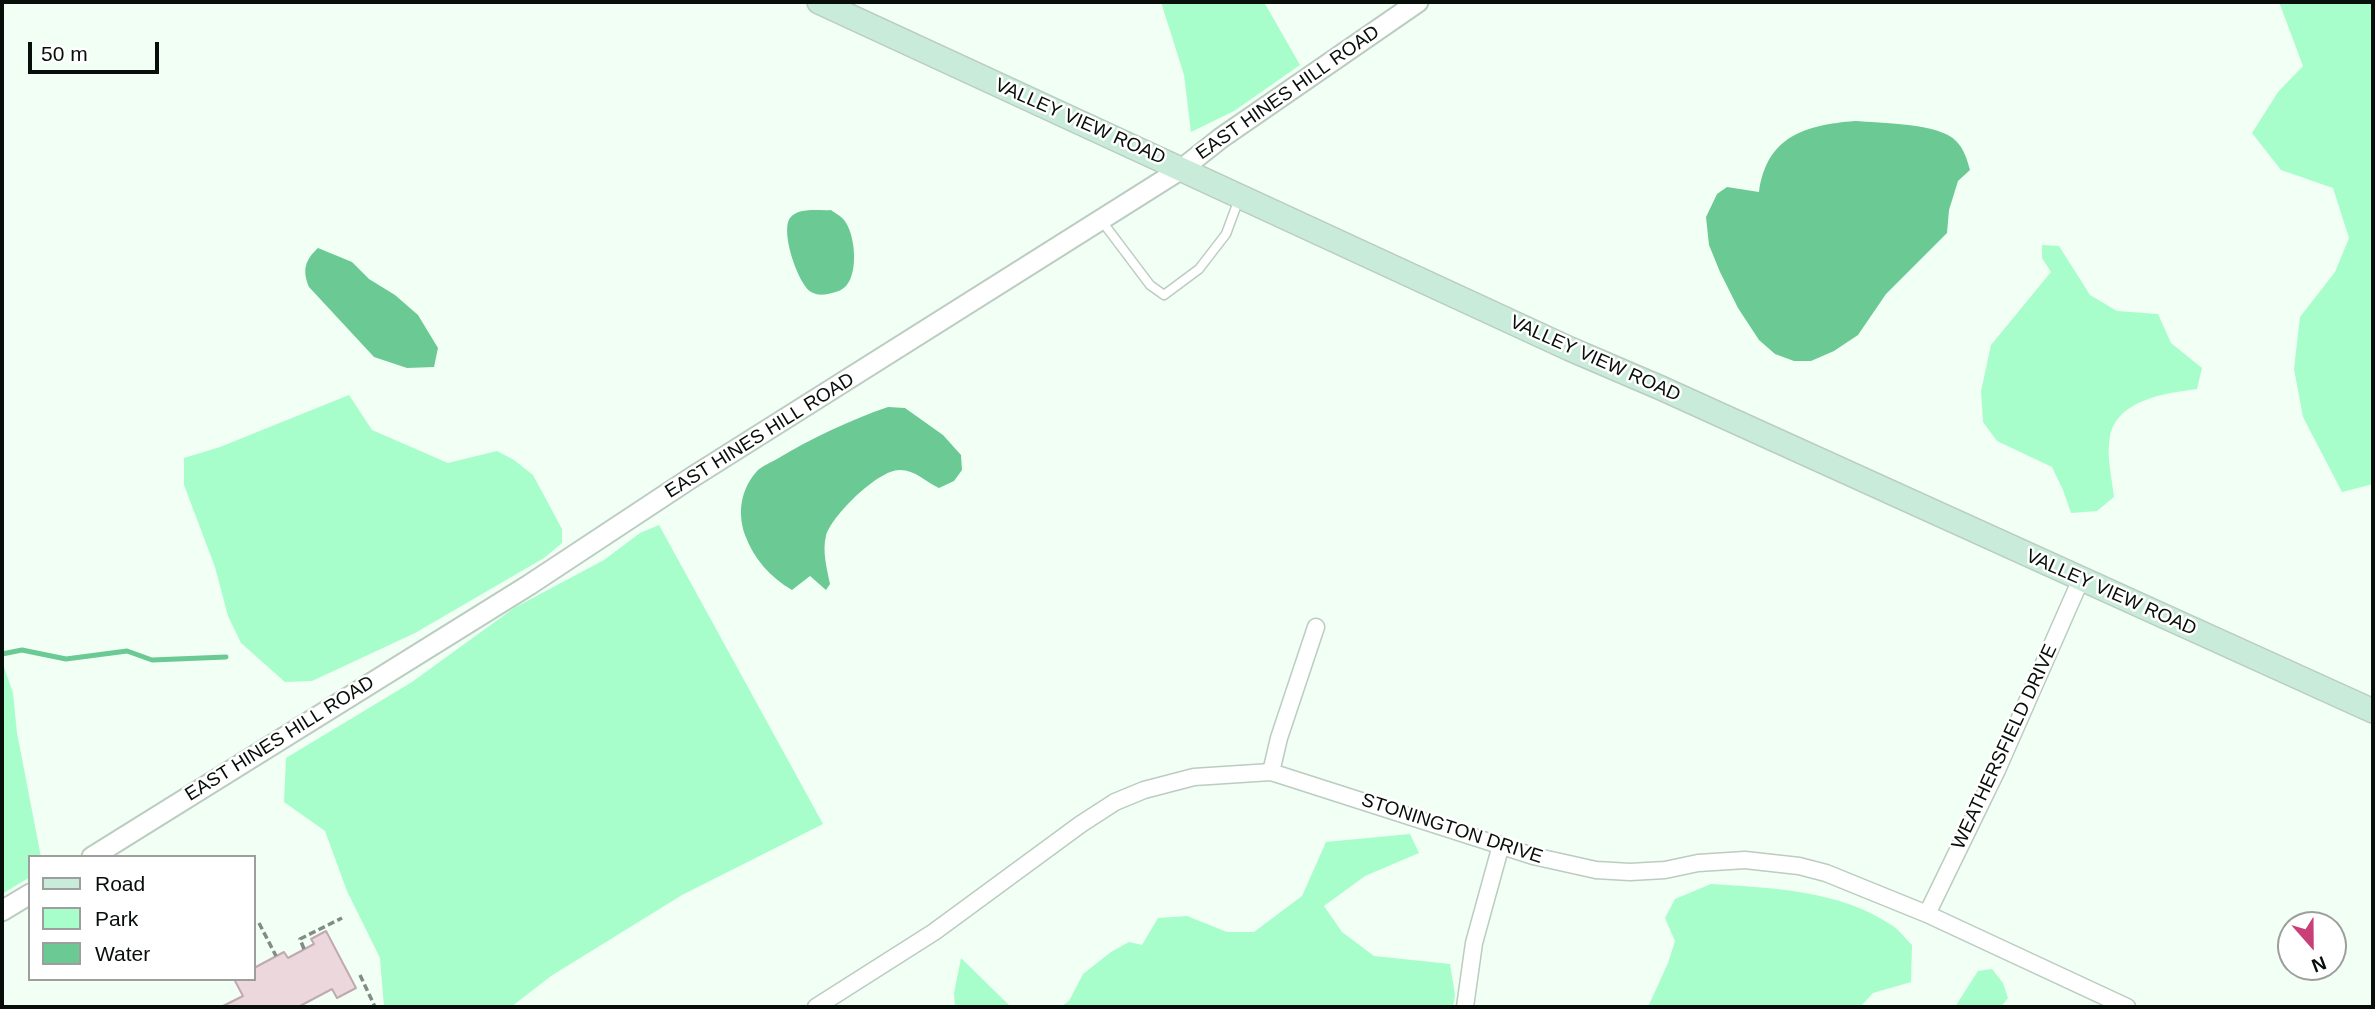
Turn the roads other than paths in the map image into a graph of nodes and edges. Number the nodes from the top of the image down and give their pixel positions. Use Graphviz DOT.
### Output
graph roads {
  1 [pos="819,2"];
  2 [pos="1418,2"];
  3 [pos="1183,168"];
  4 [pos="1240,196"];
  5 [pos="1101,220"];
  6 [pos="2081,579"];
  7 [pos="1316,627"];
  8 [pos="2373,711"];
  9 [pos="1271,772"];
  10 [pos="1501,845"];
  11 [pos="95,855"];
  12 [pos="28,895"];
  13 [pos="2,911"];
  14 [pos="1927,914"];
  15 [pos="816,1007"];
  16 [pos="1465,1007"];
  17 [pos="2127,1007"];
  1 -- 3 [label="main road, VALLEY VIEW ROAD"];
  2 -- 3 [label="street, EAST HINES HILL ROAD"];
  3 -- 4 [label="main road, VALLEY VIEW ROAD"];
  3 -- 5 [label="street, EAST HINES HILL ROAD"];
  4 -- 5 [label="lane"];
  4 -- 6 [label="main road, VALLEY VIEW ROAD"];
  5 -- 11 [label="street, EAST HINES HILL ROAD"];
  6 -- 8 [label="main road, VALLEY VIEW ROAD"];
  6 -- 14 [label="street, WEATHERSFIELD DRIVE"];
  7 -- 9 [label="street"];
  9 -- 10 [label="street, STONINGTON DRIVE"];
  9 -- 15 [label="street, STONINGTON DRIVE"];
  10 -- 14 [label="street, STONINGTON DRIVE"];
  10 -- 16 [label="street"];
  12 -- 13 [label="street"];
  14 -- 17 [label="street, STONINGTON DRIVE"];
}
